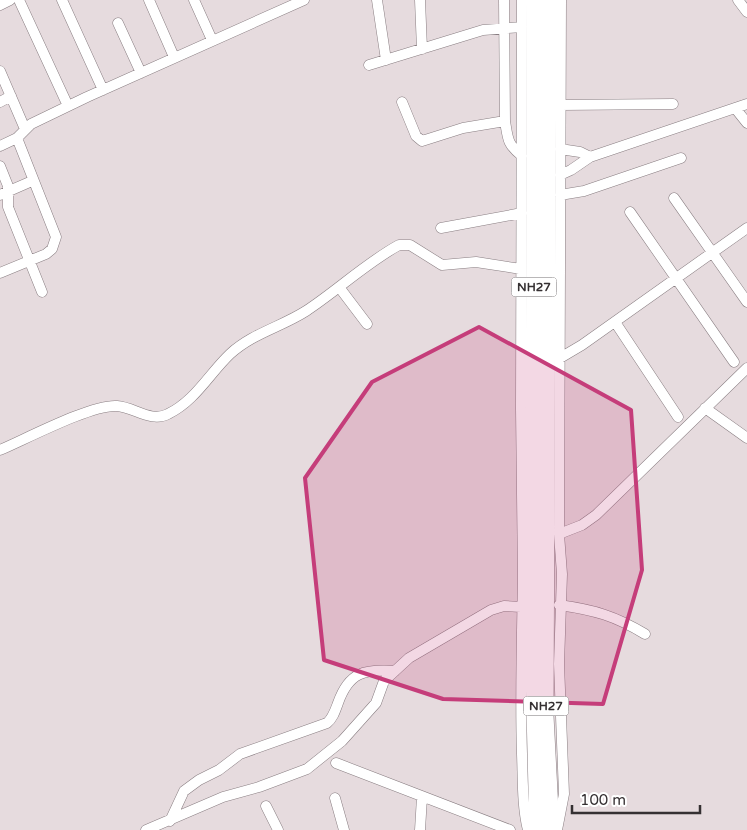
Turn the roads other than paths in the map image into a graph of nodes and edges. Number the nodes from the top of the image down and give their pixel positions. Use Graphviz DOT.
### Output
graph roads {
  1 [pos="10,0"];
  2 [pos="19,0"];
  3 [pos="62,0"];
  4 [pos="149,0"];
  5 [pos="194,0"];
  6 [pos="304,0"];
  7 [pos="377,0"];
  8 [pos="420,0"];
  9 [pos="504,0"];
  10 [pos="522,0"];
  11 [pos="534,0"];
  12 [pos="549,0"];
  13 [pos="561,0"];
  14 [pos="738,0"];
  15 [pos="0,5"];
  16 [pos="747,12"];
  17 [pos="118,23"];
  18 [pos="522,27"];
  19 [pos="504,28"];
  20 [pos="212,40"];
  21 [pos="422,49"];
  22 [pos="174,57"];
  23 [pos="386,60"];
  24 [pos="370,65"];
  25 [pos="0,70"];
  26 [pos="140,72"];
  27 [pos="103,90"];
  28 [pos="11,96"];
  29 [pos="0,102"];
  30 [pos="402,102"];
  31 [pos="673,104"];
  32 [pos="747,104"];
  33 [pos="560,105"];
  34 [pos="68,106"];
  35 [pos="735,108"];
  36 [pos="506,121"];
  37 [pos="747,123"];
  38 [pos="25,129"];
  39 [pos="17,138"];
  40 [pos="0,146"];
  41 [pos="560,148"];
  42 [pos="522,156"];
  43 [pos="590,157"];
  44 [pos="681,158"];
  45 [pos="0,166"];
  46 [pos="560,175"];
  47 [pos="32,181"];
  48 [pos="4,193"];
  49 [pos="560,195"];
  50 [pos="674,198"];
  51 [pos="522,212"];
  52 [pos="630,212"];
  53 [pos="440,228"];
  54 [pos="747,228"];
  55 [pos="713,252"];
  56 [pos="30,260"];
  57 [pos="521,269"];
  58 [pos="0,273"];
  59 [pos="675,279"];
  60 [pos="339,287"];
  61 [pos="42,292"];
  62 [pos="747,302"];
  63 [pos="615,322"];
  64 [pos="367,324"];
  65 [pos="560,358"];
  66 [pos="734,362"];
  67 [pos="747,368"];
  68 [pos="705,408"];
  69 [pos="678,417"];
  70 [pos="747,438"];
  71 [pos="0,450"];
  72 [pos="559,534"];
  73 [pos="535,581"];
  74 [pos="559,606"];
  75 [pos="520,607"];
  76 [pos="645,634"];
  77 [pos="395,671"];
  78 [pos="336,763"];
  79 [pos="422,797"];
  80 [pos="335,798"];
  81 [pos="266,806"];
  82 [pos="170,821"];
  83 [pos="146,830"];
  84 [pos="278,830"];
  85 [pos="344,830"];
  86 [pos="420,830"];
  87 [pos="510,830"];
  88 [pos="528,830"];
  89 [pos="537,830"];
  90 [pos="552,830"];
  91 [pos="557,830"];
  1 -- 15 [label="street"];
  2 -- 34 [label="street"];
  3 -- 27 [label="street"];
  4 -- 22 [label="street"];
  5 -- 20 [label="street"];
  6 -- 20 [label="street"];
  7 -- 23 [label="street"];
  8 -- 21 [label="street"];
  9 -- 19 [label="street"];
  10 -- 18 [label="street"];
  11 -- 73 [label="highway, NH27"];
  12 -- 73 [label="highway, NH27"];
  13 -- 33 [label="street"];
  14 -- 16 [label="street"];
  17 -- 26 [label="street"];
  18 -- 19 [label="street"];
  18 -- 42 [label="street"];
  19 -- 21 [label="street"];
  19 -- 36 [label="street"];
  20 -- 22 [label="street"];
  21 -- 23 [label="street"];
  22 -- 26 [label="street"];
  23 -- 24 [label="street"];
  25 -- 28 [label="street"];
  26 -- 27 [label="street"];
  27 -- 34 [label="street"];
  28 -- 29 [label="street"];
  28 -- 38 [label="street"];
  30 -- 36 [label="street"];
  31 -- 33 [label="street"];
  32 -- 35 [label="street"];
  33 -- 41 [label="street"];
  34 -- 38 [label="street"];
  35 -- 37 [label="street"];
  35 -- 43 [label="street"];
  36 -- 42 [label="street"];
  38 -- 39 [label="street"];
  39 -- 40 [label="street"];
  39 -- 47 [label="street"];
  41 -- 43 [label="street"];
  41 -- 46 [label="street"];
  42 -- 51 [label="street"];
  43 -- 46 [label="street"];
  44 -- 49 [label="street"];
  45 -- 48 [label="street"];
  46 -- 49 [label="street"];
  47 -- 48 [label="street"];
  47 -- 56 [label="street"];
  48 -- 56 [label="street"];
  49 -- 65 [label="street"];
  50 -- 55 [label="street"];
  51 -- 53 [label="street"];
  51 -- 57 [label="street"];
  52 -- 59 [label="street"];
  54 -- 55 [label="street"];
  55 -- 59 [label="street"];
  55 -- 62 [label="street"];
  56 -- 58 [label="street"];
  56 -- 61 [label="street"];
  57 -- 60 [label="street"];
  57 -- 73 [label="street"];
  59 -- 63 [label="street"];
  59 -- 66 [label="street"];
  60 -- 64 [label="street"];
  60 -- 71 [label="street"];
  63 -- 65 [label="street"];
  63 -- 69 [label="street"];
  65 -- 72 [label="street"];
  67 -- 68 [label="street"];
  68 -- 70 [label="street"];
  68 -- 72 [label="street"];
  72 -- 74 [label="street"];
  73 -- 75 [label="street"];
  73 -- 89 [label="highway, NH27"];
  73 -- 90 [label="highway, NH27"];
  74 -- 76 [label="street"];
  74 -- 91 [label="street"];
  75 -- 77 [label="street"];
  75 -- 88 [label="street"];
  77 -- 82 [label="street"];
  77 -- 82 [label="street"];
  78 -- 79 [label="street"];
  79 -- 86 [label="street"];
  79 -- 87 [label="street"];
  80 -- 85 [label="street"];
  81 -- 84 [label="street"];
  82 -- 83 [label="street"];
}
